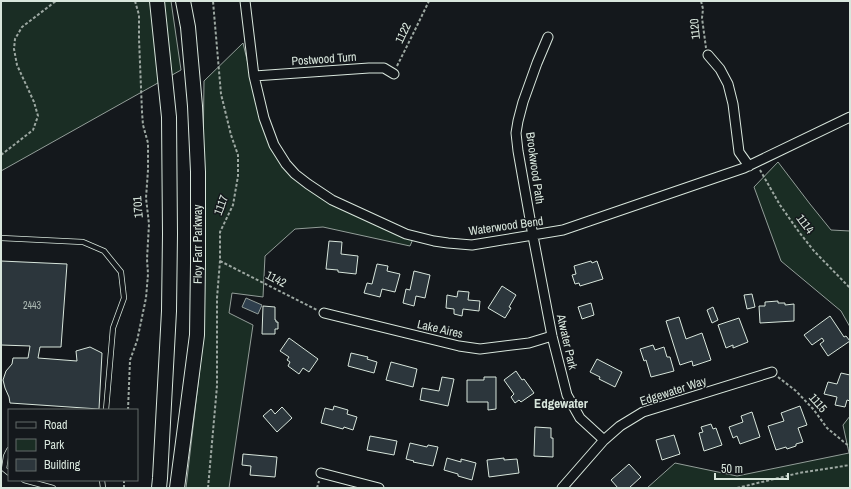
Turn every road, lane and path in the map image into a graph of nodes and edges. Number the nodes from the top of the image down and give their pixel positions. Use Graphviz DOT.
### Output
graph roads {
  1 [pos="56,1"];
  2 [pos="135,1"];
  3 [pos="157,1"];
  4 [pos="183,1"];
  5 [pos="213,1"];
  6 [pos="245,1"];
  7 [pos="429,1"];
  8 [pos="694,1"];
  9 [pos="702,1"];
  10 [pos="548,37"];
  11 [pos="708,55"];
  12 [pos="394,74"];
  13 [pos="254,76"];
  14 [pos="850,117"];
  15 [pos="1,155"];
  16 [pos="752,164"];
  17 [pos="533,236"];
  18 [pos="1,238"];
  19 [pos="220,261"];
  20 [pos="850,288"];
  21 [pos="324,313"];
  22 [pos="552,336"];
  23 [pos="772,372"];
  24 [pos="106,409"];
  25 [pos="128,409"];
  26 [pos="604,440"];
  27 [pos="850,447"];
  28 [pos="8,452"];
  29 [pos="3,461"];
  30 [pos="850,465"];
  31 [pos="8,472"];
  32 [pos="321,473"];
  33 [pos="28,481"];
  34 [pos="53,488"];
  35 [pos="159,488"];
  36 [pos="178,488"];
  37 [pos="208,488"];
  38 [pos="379,488"];
  39 [pos="562,488"];
  40 [pos="737,488"];
  1 -- 15 [label="path"];
  2 -- 25 [label="path, 1701"];
  3 -- 35 [label="main road"];
  4 -- 36 [label="main road, Floy Farr Parkway"];
  5 -- 19 [label="path, 1117"];
  6 -- 13 [label="street, Waterwood Bend"];
  7 -- 12 [label="path, 1122"];
  8 -- 9 [label="path"];
  9 -- 11 [label="path, 1120"];
  10 -- 17 [label="street, Brookwood Path"];
  11 -- 16 [label="street"];
  12 -- 13 [label="street, Postwood Turn"];
  13 -- 17 [label="street, Waterwood Bend"];
  14 -- 16 [label="street, Waterwood Bend"];
  16 -- 17 [label="street, Waterwood Bend"];
  16 -- 20 [label="path, 1114"];
  17 -- 22 [label="street, Atwater Park"];
  18 -- 24 [label="lane"];
  19 -- 21 [label="path, 1142"];
  19 -- 37 [label="path, 1117"];
  21 -- 22 [label="street, Lake Aires"];
  22 -- 26 [label="street, Atwater Park"];
  23 -- 26 [label="street, Edgewater Way"];
  23 -- 27 [label="path, 1115"];
  26 -- 39 [label="street, Edgewater Way"];
  28 -- 29 [label="lane"];
  29 -- 31 [label="lane"];
  30 -- 40 [label="path"];
  32 -- 38 [label="street"];
  33 -- 34 [label="lane"];
}
